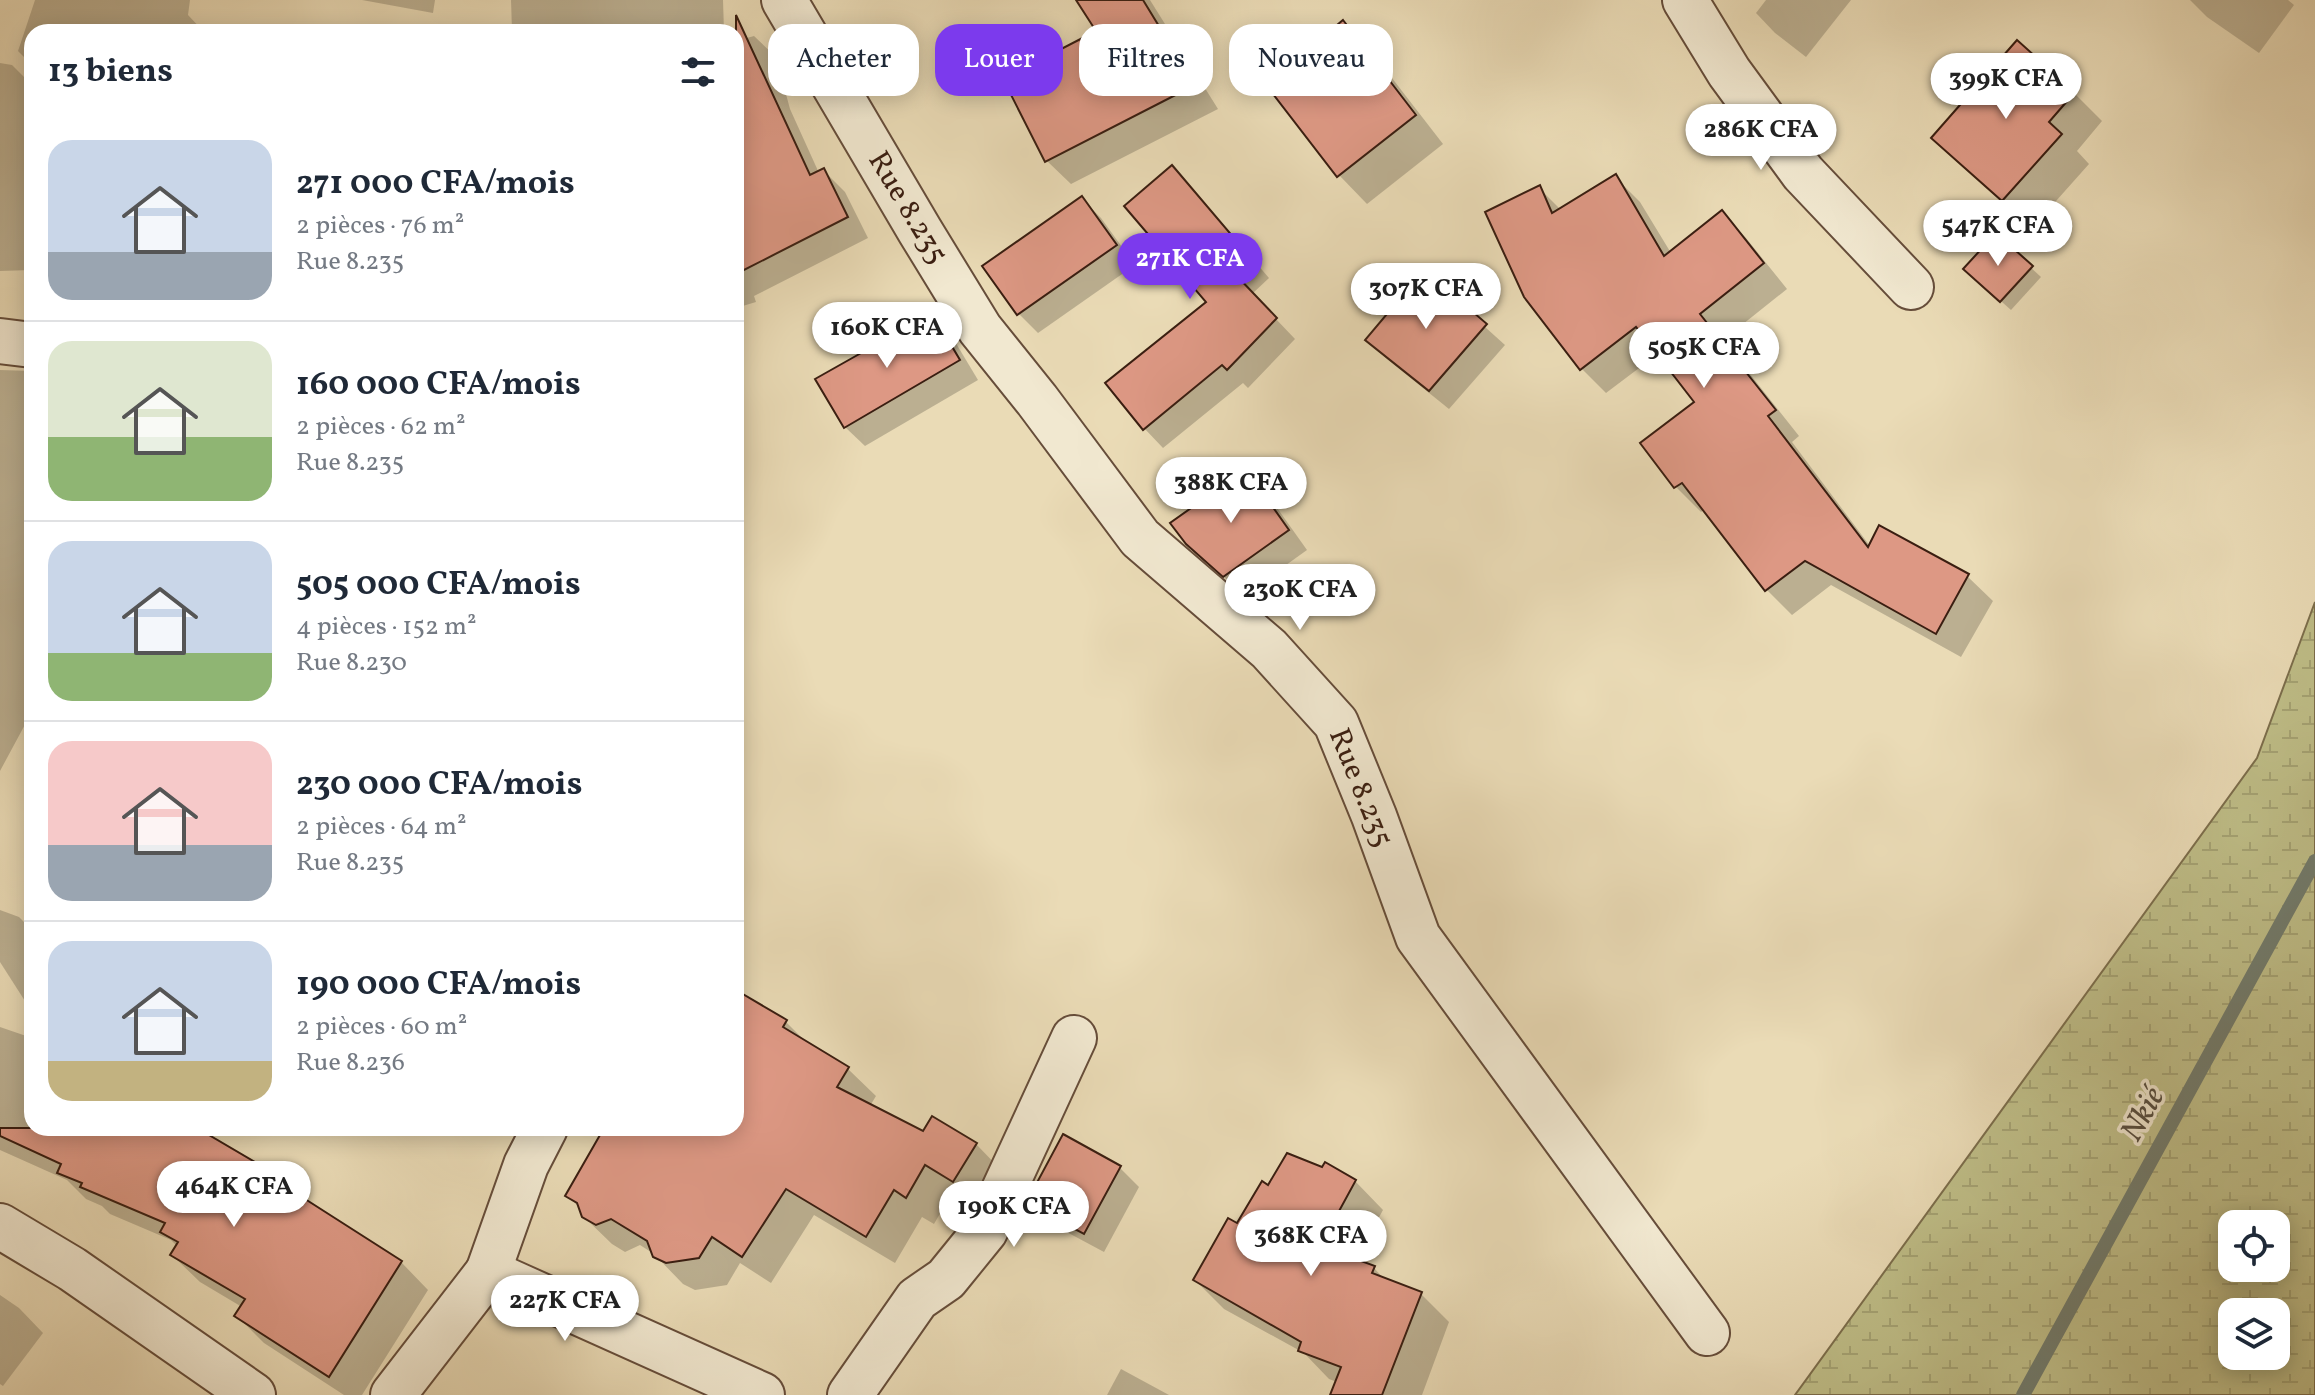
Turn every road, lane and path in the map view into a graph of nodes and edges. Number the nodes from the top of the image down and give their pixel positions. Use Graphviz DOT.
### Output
graph roads {
  1 [pos="784,0"];
  2 [pos="1685,0"];
  3 [pos="1911,287"];
  4 [pos="0,341"];
  5 [pos="24,344"];
  6 [pos="1074,1038"];
  7 [pos="541,1136"];
  8 [pos="0,1226"];
  9 [pos="488,1272"];
  10 [pos="1707,1333"];
  11 [pos="253,1395"];
  12 [pos="393,1395"];
  13 [pos="762,1395"];
  14 [pos="850,1395"];
  1 -- 10 [label="street, Rue 8.235"];
  2 -- 3 [label="street"];
  4 -- 5 [label="street"];
  6 -- 14 [label="street"];
  7 -- 9 [label="street"];
  8 -- 11 [label="street"];
  9 -- 12 [label="street"];
  9 -- 13 [label="street"];
}
